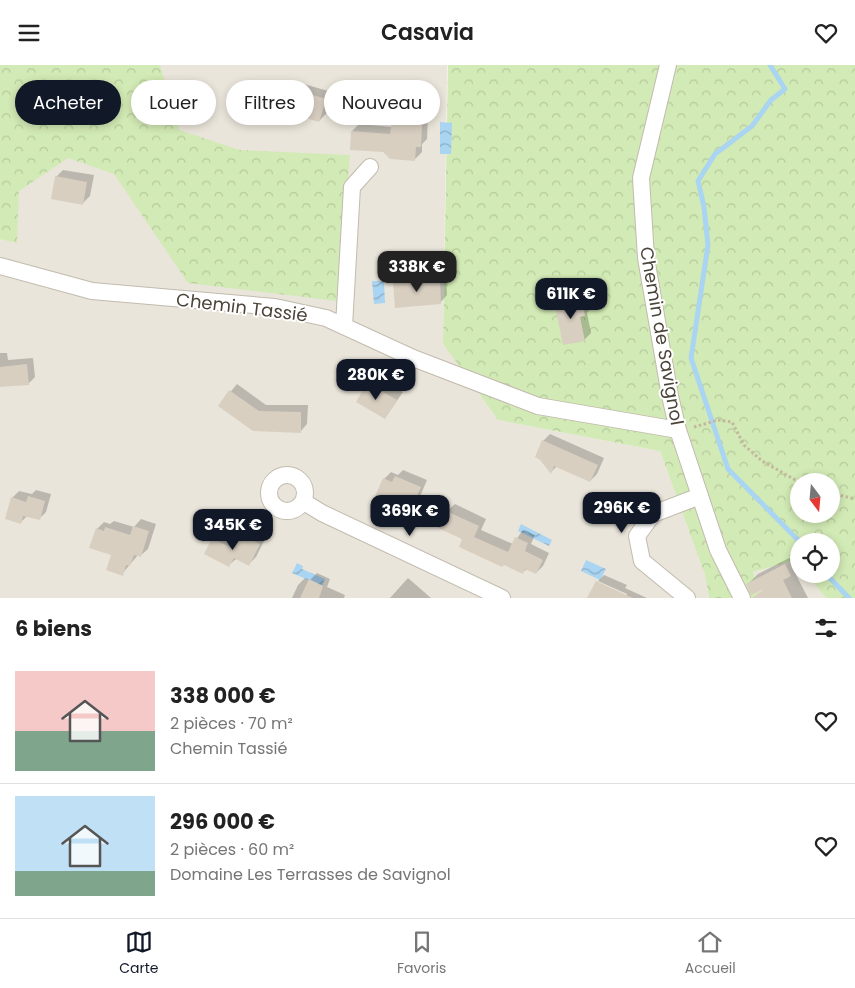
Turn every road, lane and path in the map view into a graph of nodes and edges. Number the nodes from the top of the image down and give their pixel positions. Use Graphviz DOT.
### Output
graph roads {
  1 [pos="668,65"];
  2 [pos="370,167"];
  3 [pos="0,266"];
  4 [pos="344,326"];
  5 [pos="704,424"];
  6 [pos="678,430"];
  7 [pos="790,477"];
  8 [pos="840,495"];
  9 [pos="700,496"];
  10 [pos="855,499"];
  11 [pos="304,502"];
  12 [pos="502,598"];
  13 [pos="687,598"];
  14 [pos="742,598"];
  1 -- 6 [label="street, Chemin de Savignol"];
  2 -- 4 [label="street"];
  3 -- 4 [label="street, Chemin Tassié"];
  4 -- 6 [label="street, Chemin Tassié"];
  5 -- 7 [label="path"];
  6 -- 9 [label="street, Chemin de Savignol"];
  8 -- 10 [label="path"];
  9 -- 13 [label="street"];
  9 -- 14 [label="street, Chemin de Savignol"];
  11 -- 12 [label="street"];
}
